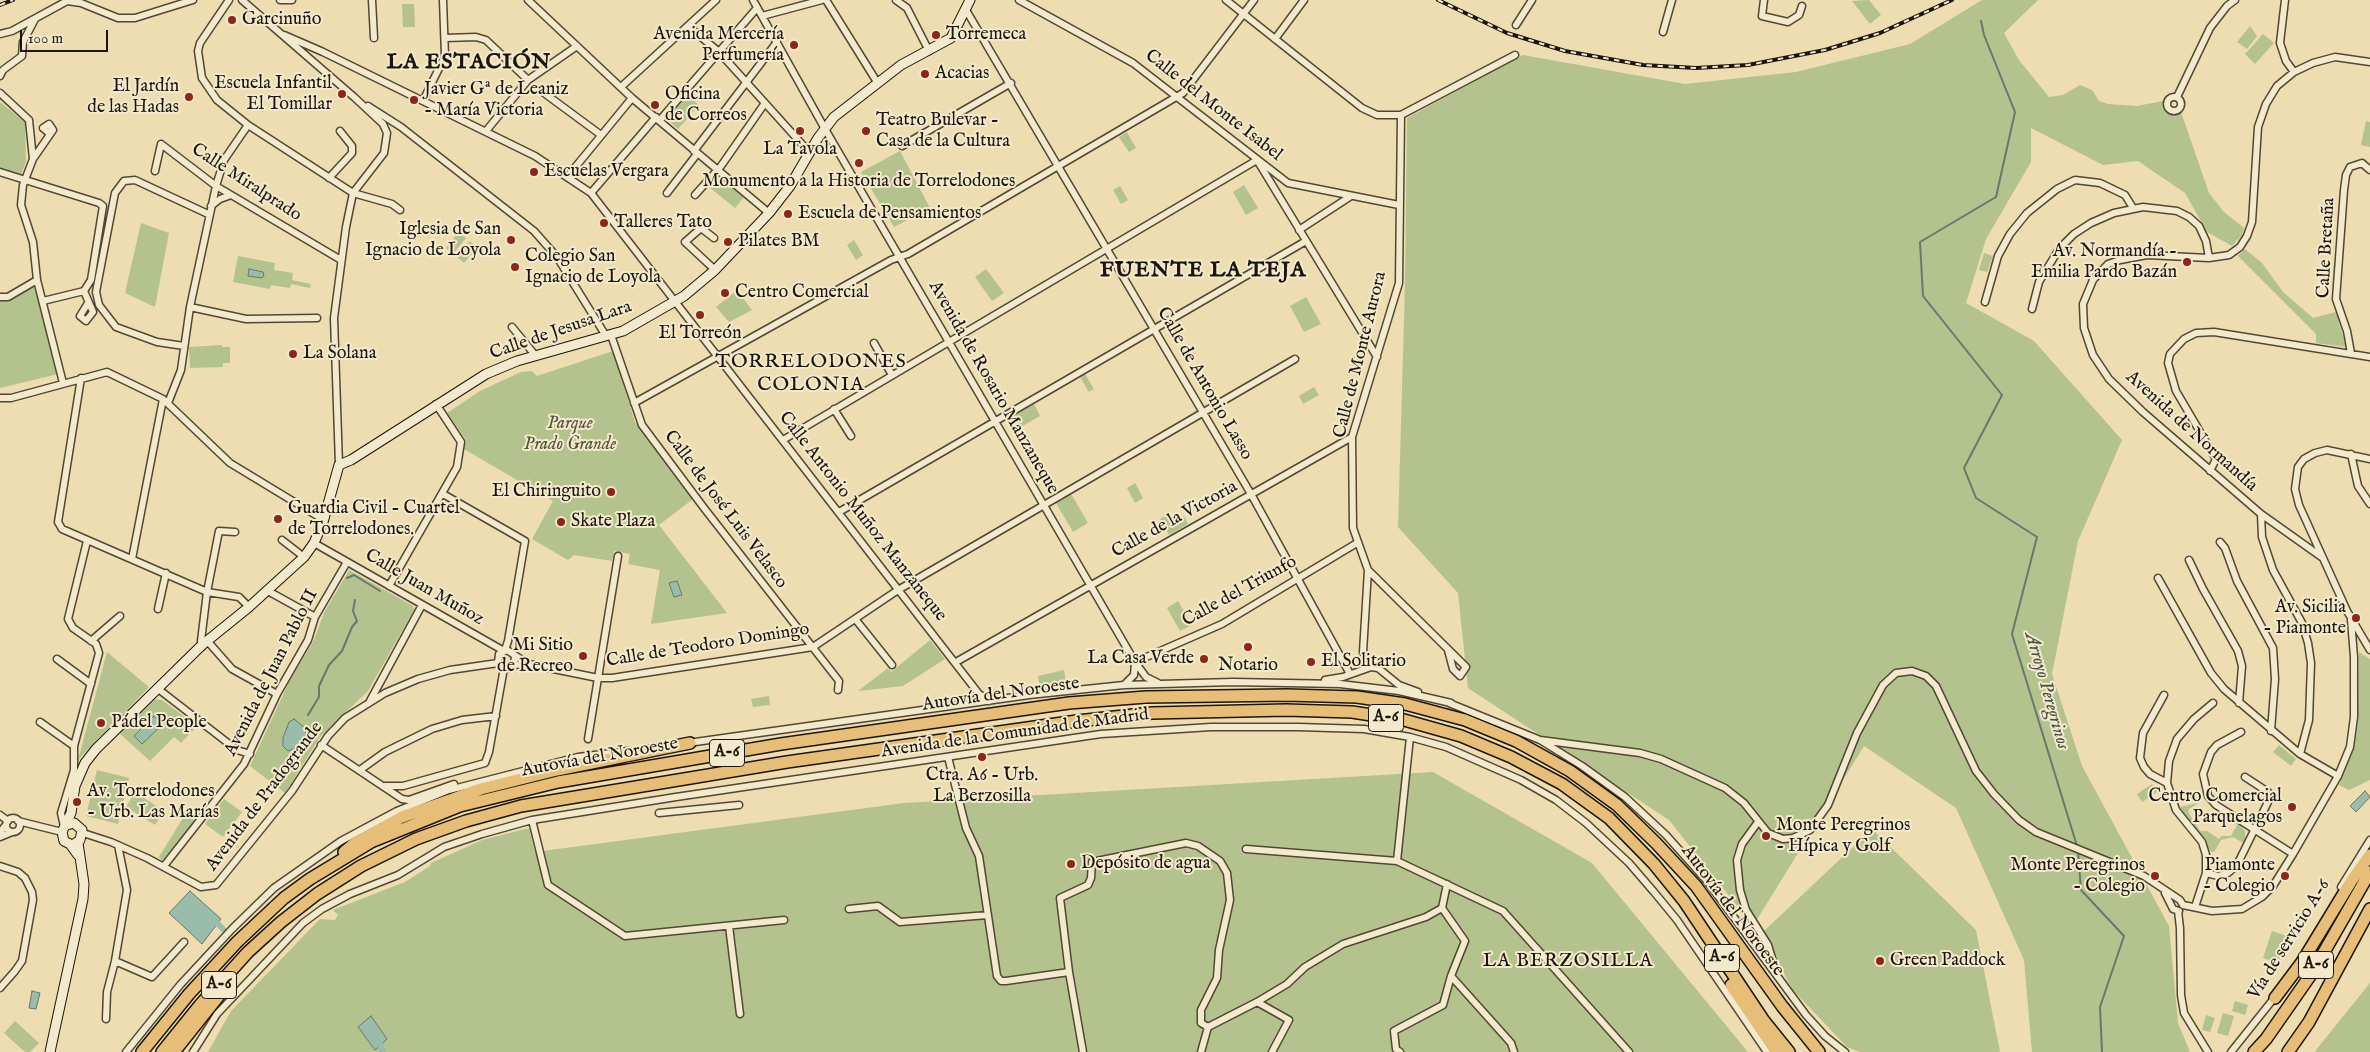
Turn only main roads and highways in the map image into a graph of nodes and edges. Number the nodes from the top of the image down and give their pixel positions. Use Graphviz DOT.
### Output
graph roads {
  1 [pos="970,0"];
  2 [pos="690,743"];
  3 [pos="67,827"];
  4 [pos="74,844"];
  5 [pos="2370,855"];
  6 [pos="1654,864"];
  7 [pos="2370,872"];
  8 [pos="310,879"];
  9 [pos="2370,909"];
  10 [pos="281,922"];
  11 [pos="2275,998"];
  12 [pos="50,1052"];
  13 [pos="142,1052"];
  14 [pos="162,1052"];
  15 [pos="174,1052"];
  16 [pos="1777,1052"];
  17 [pos="1789,1052"];
  18 [pos="1819,1052"];
  19 [pos="2254,1052"];
  20 [pos="2288,1052"];
  1 -- 3 [label="main road, Calle de Jesusa Lara"];
  2 -- 8 [label="highway"];
  3 -- 4 [label="main road"];
  3 -- 4 [label="main road"];
  4 -- 12 [label="main road"];
  5 -- 11 [label="highway"];
  6 -- 10 [label="highway, Autovía del Noroeste / A-6"];
  6 -- 16 [label="highway"];
  6 -- 17 [label="highway, Autovía del Noroeste / A-6"];
  7 -- 19 [label="highway, A-6"];
  8 -- 13 [label="highway, Autovía del Noroeste / A-6"];
  8 -- 18 [label="highway, Autovía del Noroeste / A-6"];
  9 -- 20 [label="highway, A-6"];
  10 -- 14 [label="highway, Autovía del Noroeste / A-6"];
  10 -- 15 [label="highway"];
}
